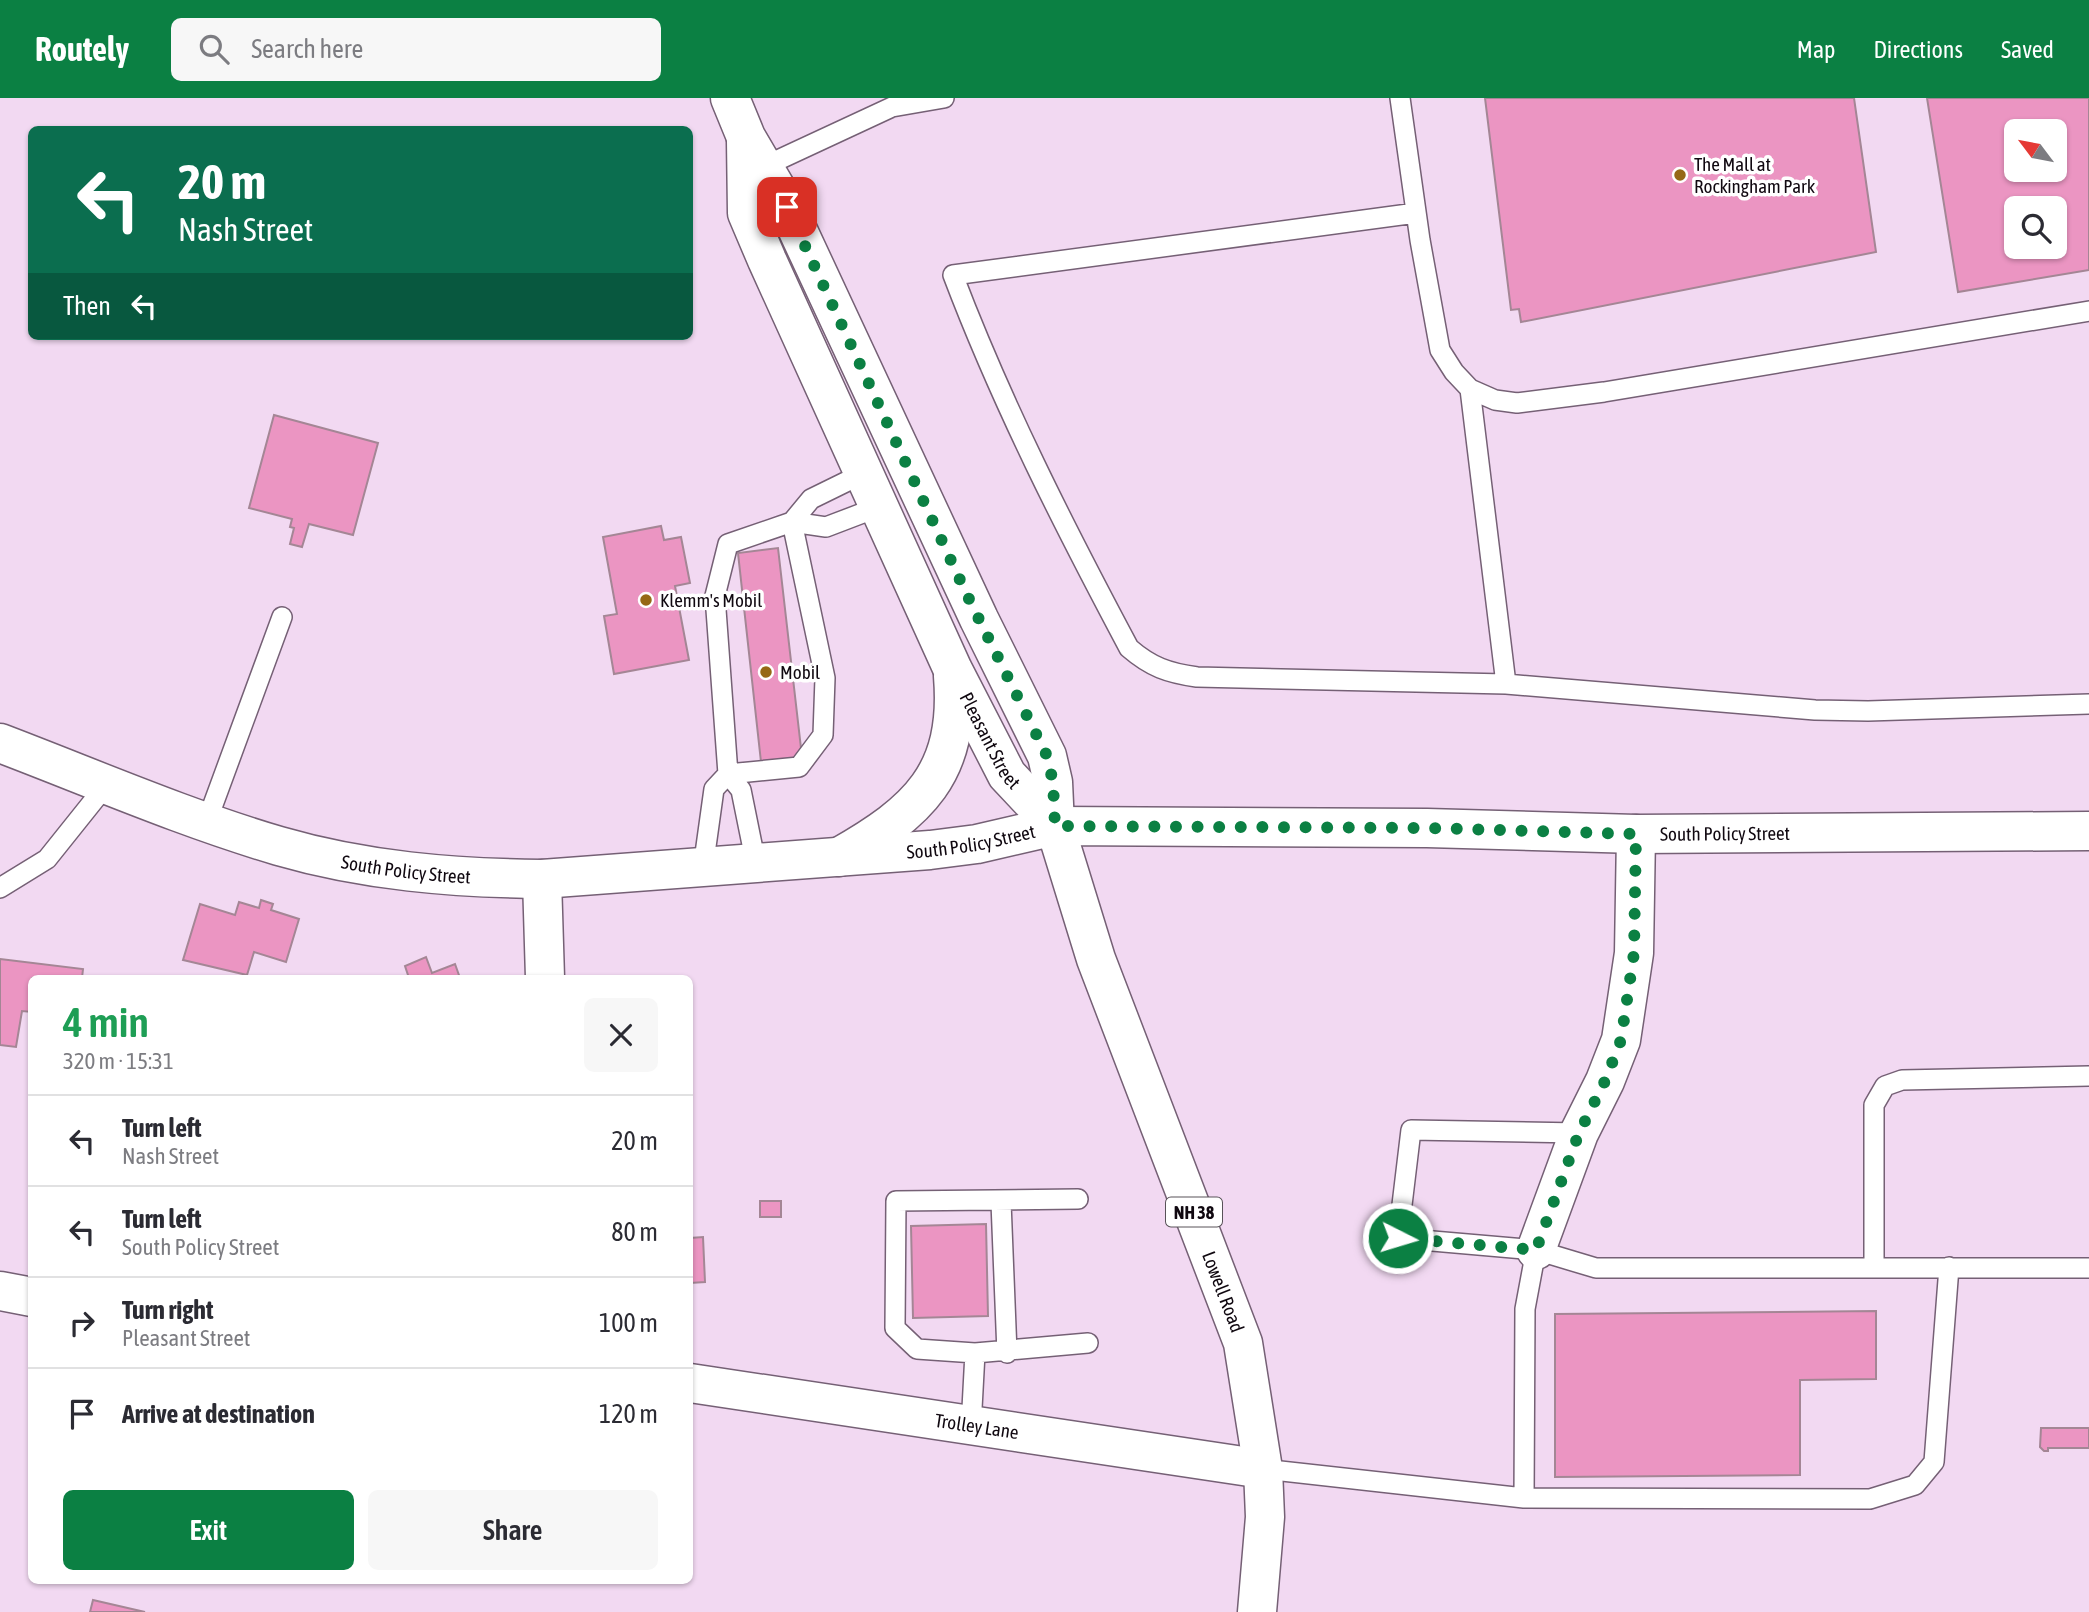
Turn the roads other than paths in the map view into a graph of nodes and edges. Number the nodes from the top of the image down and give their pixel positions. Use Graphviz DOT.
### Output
graph roads {
  1 [pos="730,98"];
  2 [pos="944,98"];
  3 [pos="1400,98"];
  4 [pos="754,152"];
  5 [pos="1416,214"];
  6 [pos="2089,311"];
  7 [pos="1470,388"];
  8 [pos="873,490"];
  9 [pos="792,522"];
  10 [pos="282,617"];
  11 [pos="953,670"];
  12 [pos="1506,684"];
  13 [pos="2089,704"];
  14 [pos="0,743"];
  15 [pos="728,774"];
  16 [pos="107,784"];
  17 [pos="207,821"];
  18 [pos="1055,826"];
  19 [pos="2089,831"];
  20 [pos="1636,834"];
  21 [pos="839,857"];
  22 [pos="756,864"];
  23 [pos="703,868"];
  24 [pos="542,879"];
  25 [pos="0,888"];
  26 [pos="545,975"];
  27 [pos="2089,1076"];
  28 [pos="1579,1133"];
  29 [pos="1078,1199"];
  30 [pos="1001,1202"];
  31 [pos="1536,1250"];
  32 [pos="1874,1267"];
  33 [pos="1949,1267"];
  34 [pos="2089,1268"];
  35 [pos="0,1291"];
  36 [pos="28,1296"];
  37 [pos="1088,1343"];
  38 [pos="975,1353"];
  39 [pos="1007,1353"];
  40 [pos="693,1383"];
  41 [pos="971,1427"];
  42 [pos="1263,1469"];
  43 [pos="1524,1498"];
  44 [pos="1257,1612"];
  1 -- 4 [label="street, Pleasant Street / NH 38"];
  2 -- 4 [label="lane"];
  3 -- 5 [label="lane"];
  4 -- 8 [label="street, Pleasant Street / NH 38"];
  4 -- 18 [label="street, Pleasant Street / NH 38"];
  5 -- 7 [label="lane"];
  5 -- 12 [label="lane"];
  6 -- 7 [label="lane"];
  7 -- 12 [label="lane"];
  8 -- 9 [label="lane"];
  8 -- 9 [label="lane"];
  8 -- 11 [label="street, Pleasant Street / NH 38"];
  9 -- 15 [label="lane"];
  9 -- 15 [label="lane"];
  10 -- 17 [label="lane"];
  11 -- 18 [label="street, Pleasant Street / NH 38"];
  11 -- 21 [label="street"];
  12 -- 13 [label="lane"];
  14 -- 16 [label="street, South Policy Street"];
  15 -- 22 [label="lane"];
  15 -- 23 [label="lane"];
  16 -- 17 [label="street, South Policy Street"];
  16 -- 25 [label="lane"];
  17 -- 24 [label="street, South Policy Street"];
  18 -- 20 [label="street, South Policy Street"];
  18 -- 21 [label="street, South Policy Street"];
  18 -- 42 [label="street, Lowell Road / NH 38"];
  19 -- 20 [label="street, South Policy Street"];
  20 -- 28 [label="street"];
  21 -- 22 [label="street, South Policy Street"];
  22 -- 23 [label="street, South Policy Street"];
  23 -- 24 [label="street, South Policy Street"];
  24 -- 26 [label="street"];
  27 -- 32 [label="lane"];
  28 -- 31 [label="street"];
  28 -- 31 [label="lane"];
  29 -- 30 [label="lane"];
  30 -- 38 [label="lane"];
  30 -- 39 [label="lane"];
  31 -- 32 [label="lane"];
  31 -- 43 [label="lane"];
  32 -- 33 [label="lane"];
  33 -- 34 [label="lane"];
  33 -- 43 [label="lane"];
  35 -- 36 [label="street"];
  37 -- 39 [label="lane"];
  38 -- 39 [label="lane"];
  38 -- 41 [label="lane"];
  40 -- 41 [label="street, Trolley Lane"];
  41 -- 42 [label="street, Trolley Lane"];
  42 -- 43 [label="lane"];
  42 -- 44 [label="street, Lowell Road / NH 38"];
}
